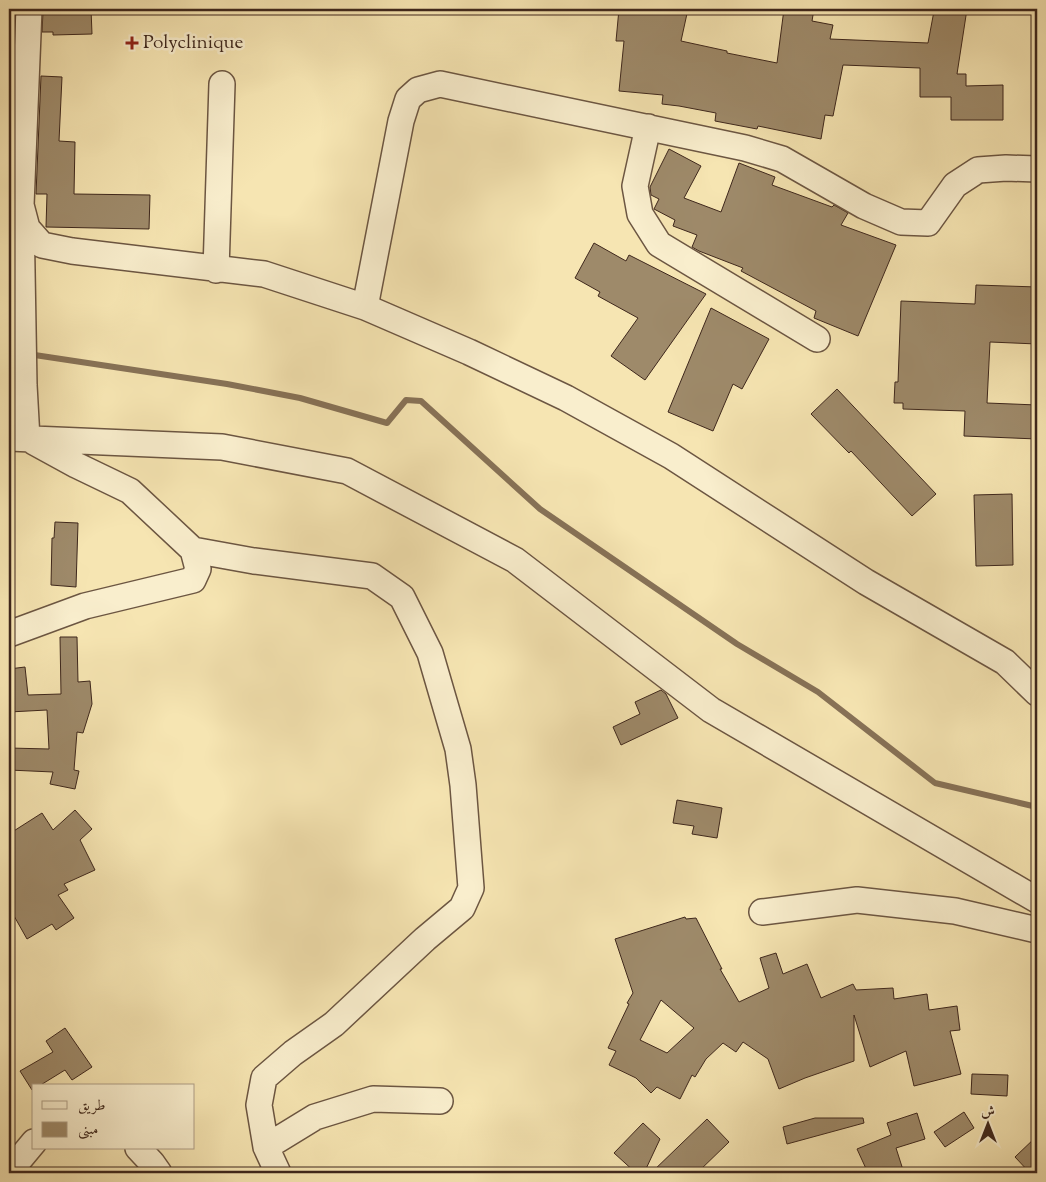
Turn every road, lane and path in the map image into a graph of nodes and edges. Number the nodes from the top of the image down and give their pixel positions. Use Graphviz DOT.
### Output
graph roads {
  1 [pos="29,9"];
  2 [pos="222,84"];
  3 [pos="648,127"];
  4 [pos="1037,169"];
  5 [pos="21,205"];
  6 [pos="216,270"];
  7 [pos="364,307"];
  8 [pos="817,339"];
  9 [pos="18,438"];
  10 [pos="193,550"];
  11 [pos="9,634"];
  12 [pos="1037,693"];
  13 [pos="1037,900"];
  14 [pos="762,912"];
  15 [pos="1037,930"];
  16 [pos="440,1102"];
  17 [pos="32,1144"];
  18 [pos="266,1147"];
  19 [pos="140,1150"];
  20 [pos="9,1172"];
  21 [pos="159,1173"];
  22 [pos="278,1173"];
  1 -- 5 [label="street"];
  2 -- 6 [label="street"];
  3 -- 4 [label="street"];
  3 -- 7 [label="street"];
  3 -- 8 [label="street"];
  5 -- 6 [label="street"];
  5 -- 9 [label="street"];
  6 -- 7 [label="street"];
  7 -- 12 [label="street"];
  9 -- 10 [label="street"];
  9 -- 13 [label="street"];
  10 -- 11 [label="street"];
  10 -- 18 [label="street"];
  14 -- 15 [label="street"];
  16 -- 18 [label="street"];
  17 -- 20 [label="street"];
  18 -- 22 [label="street"];
  19 -- 21 [label="street"];
}
